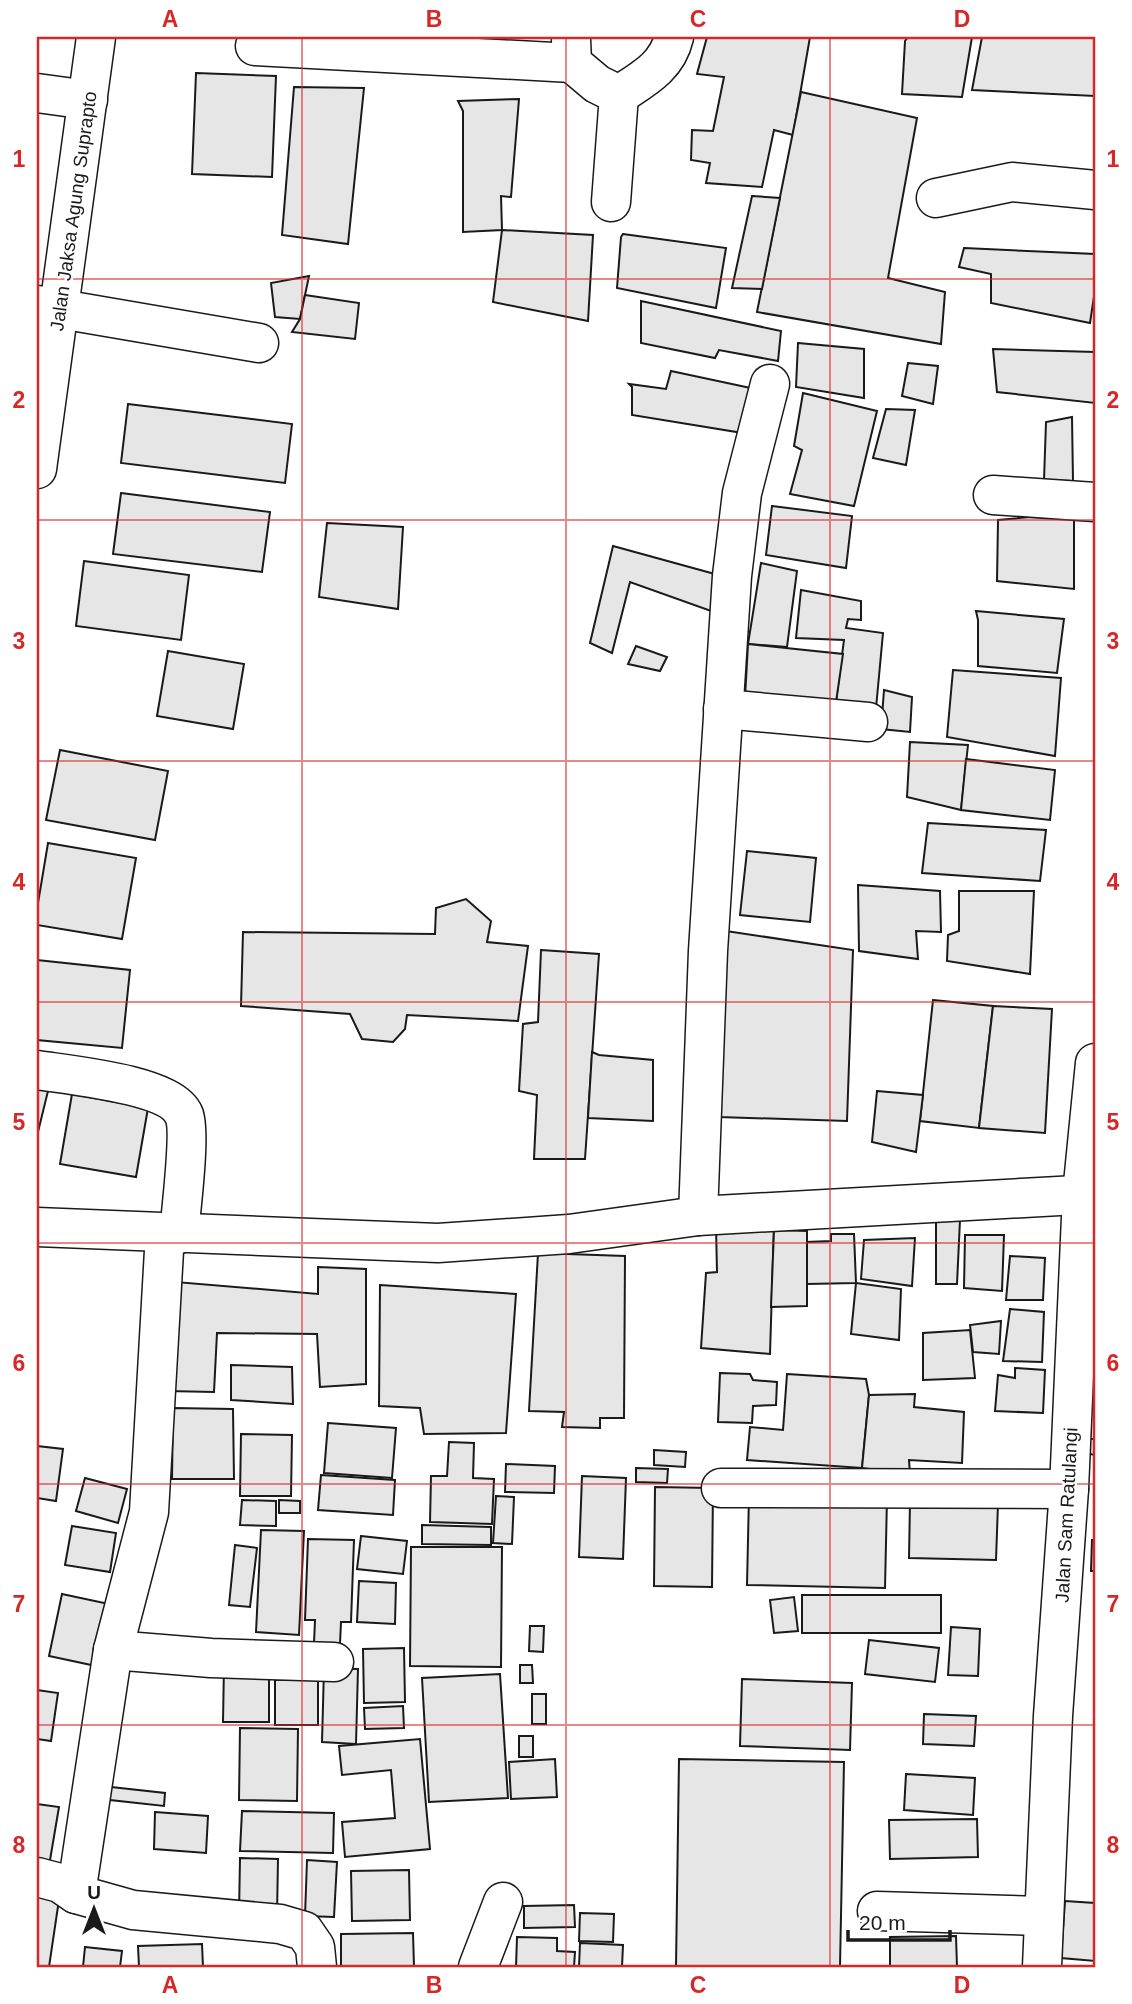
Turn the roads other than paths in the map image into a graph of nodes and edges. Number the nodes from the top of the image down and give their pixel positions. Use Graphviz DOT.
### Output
graph roads {
  1 [pos="96,37"];
  2 [pos="674,37"];
  3 [pos="255,46"];
  4 [pos="572,50"];
  5 [pos="37,93"];
  6 [pos="618,95"];
  7 [pos="88,100"];
  8 [pos="1095,190"];
  9 [pos="936,198"];
  10 [pos="611,202"];
  11 [pos="48,307"];
  12 [pos="259,342"];
  13 [pos="770,384"];
  14 [pos="37,469"];
  15 [pos="993,495"];
  16 [pos="1095,502"];
  17 [pos="723,709"];
  18 [pos="868,722"];
  19 [pos="1095,1063"];
  20 [pos="37,1070"];
  21 [pos="1089,1194"];
  22 [pos="698,1216"];
  23 [pos="37,1227"];
  24 [pos="172,1233"];
  25 [pos="721,1488"];
  26 [pos="1069,1489"];
  27 [pos="113,1650"];
  28 [pos="334,1662"];
  29 [pos="37,1877"];
  30 [pos="76,1894"];
  31 [pos="503,1902"];
  32 [pos="877,1911"];
  33 [pos="1043,1916"];
  34 [pos="317,1967"];
  35 [pos="478,1967"];
  36 [pos="1042,1967"];
  1 -- 7 [label="street, Jalan Jaksa Agung Suprapto"];
  2 -- 6 [label="street"];
  3 -- 4 [label="street"];
  4 -- 6 [label="street"];
  5 -- 7 [label="street"];
  6 -- 10 [label="street"];
  7 -- 11 [label="street, Jalan Jaksa Agung Suprapto"];
  8 -- 9 [label="street"];
  11 -- 12 [label="street"];
  11 -- 14 [label="street, Jalan Jaksa Agung Suprapto"];
  13 -- 17 [label="street"];
  15 -- 16 [label="street"];
  17 -- 18 [label="street"];
  17 -- 22 [label="street"];
  19 -- 21 [label="street, Jalan Sam Ratulangi"];
  20 -- 24 [label="street"];
  21 -- 22 [label="street"];
  21 -- 26 [label="street, Jalan Sam Ratulangi"];
  22 -- 24 [label="street"];
  23 -- 24 [label="street"];
  24 -- 27 [label="street"];
  25 -- 26 [label="street"];
  26 -- 33 [label="street, Jalan Sam Ratulangi"];
  27 -- 28 [label="street"];
  27 -- 30 [label="street"];
  29 -- 30 [label="street"];
  30 -- 34 [label="street"];
  31 -- 35 [label="street"];
  32 -- 33 [label="street"];
  33 -- 36 [label="street, Jalan Sam Ratulangi"];
}
